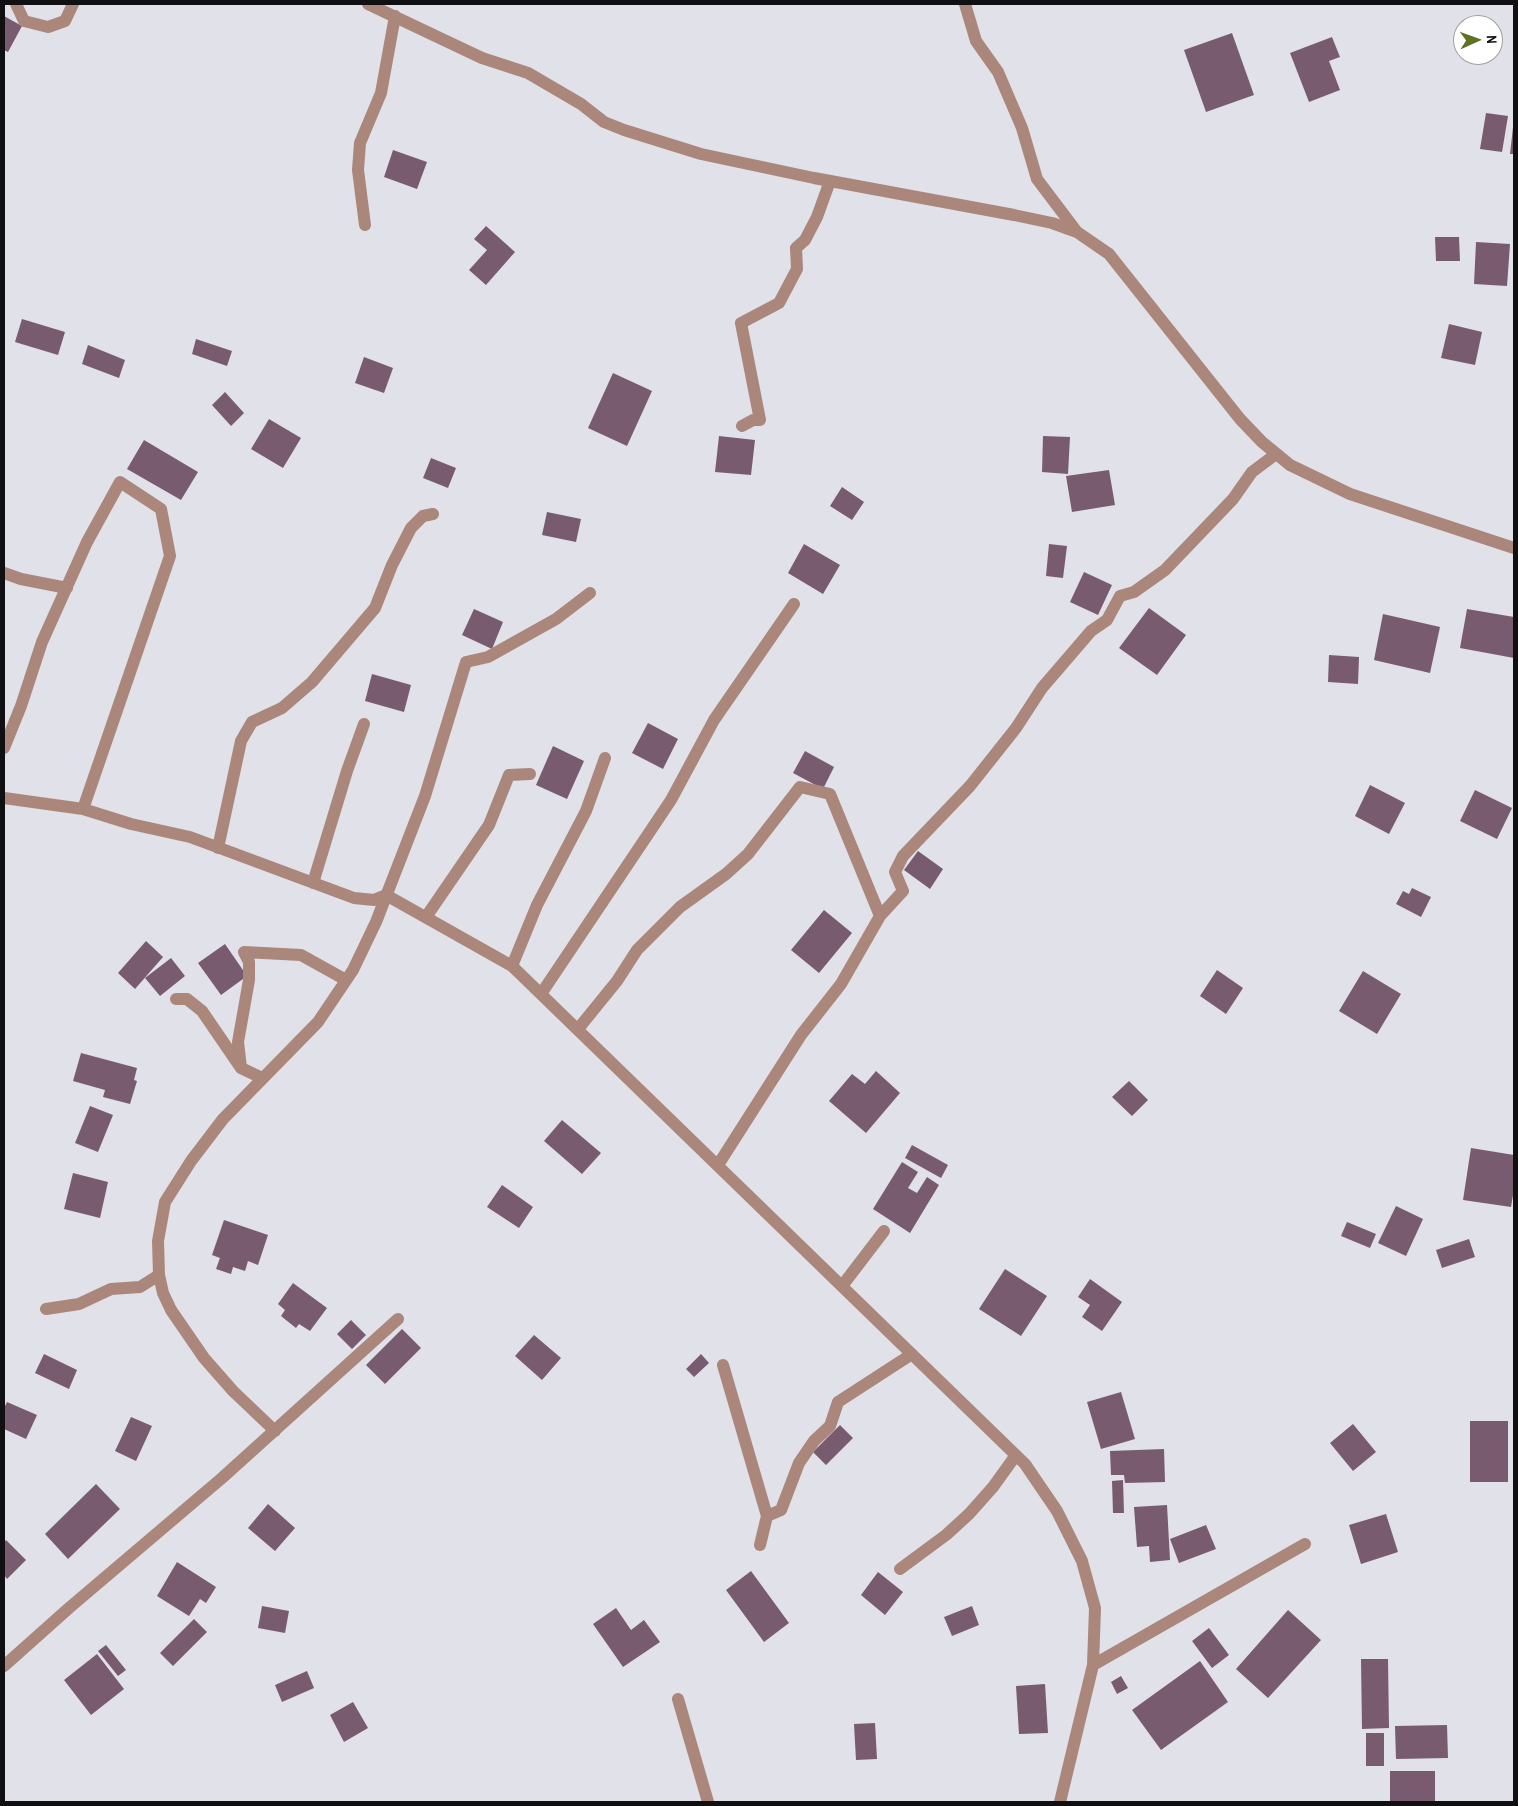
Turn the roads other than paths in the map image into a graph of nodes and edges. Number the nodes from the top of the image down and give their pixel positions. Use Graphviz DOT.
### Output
graph roads {
  1 [pos="16,4"];
  2 [pos="73,4"];
  3 [pos="368,4"];
  4 [pos="965,4"];
  5 [pos="381,7"];
  6 [pos="395,16"];
  7 [pos="830,181"];
  8 [pos="365,225"];
  9 [pos="1077,232"];
  10 [pos="742,426"];
  11 [pos="1276,454"];
  12 [pos="433,514"];
  13 [pos="1514,548"];
  14 [pos="4,573"];
  15 [pos="67,588"];
  16 [pos="590,593"];
  17 [pos="794,604"];
  18 [pos="364,724"];
  19 [pos="4,748"];
  20 [pos="605,758"];
  21 [pos="530,774"];
  22 [pos="4,798"];
  23 [pos="83,809"];
  24 [pos="218,848"];
  25 [pos="313,883"];
  26 [pos="386,895"];
  27 [pos="880,916"];
  28 [pos="426,917"];
  29 [pos="512,966"];
  30 [pos="346,980"];
  31 [pos="542,994"];
  32 [pos="176,999"];
  33 [pos="578,1029"];
  34 [pos="241,1068"];
  35 [pos="262,1078"];
  36 [pos="718,1165"];
  37 [pos="884,1231"];
  38 [pos="159,1275"];
  39 [pos="842,1286"];
  40 [pos="46,1308"];
  41 [pos="398,1318"];
  42 [pos="912,1354"];
  43 [pos="723,1365"];
  44 [pos="275,1430"];
  45 [pos="1016,1455"];
  46 [pos="767,1516"];
  47 [pos="1305,1544"];
  48 [pos="760,1545"];
  49 [pos="900,1569"];
  50 [pos="1093,1665"];
  51 [pos="4,1666"];
  52 [pos="678,1699"];
  53 [pos="708,1802"];
  54 [pos="1060,1802"];
  1 -- 2 [label="street"];
  3 -- 5 [label="street"];
  4 -- 9 [label="street"];
  5 -- 6 [label="street"];
  6 -- 7 [label="street"];
  6 -- 8 [label="street"];
  7 -- 9 [label="street"];
  7 -- 10 [label="street"];
  9 -- 11 [label="street"];
  11 -- 13 [label="street"];
  11 -- 27 [label="street"];
  12 -- 24 [label="street"];
  14 -- 15 [label="street"];
  15 -- 19 [label="street"];
  15 -- 23 [label="street"];
  16 -- 26 [label="street"];
  17 -- 31 [label="street"];
  18 -- 25 [label="street"];
  20 -- 29 [label="street"];
  21 -- 28 [label="street"];
  22 -- 23 [label="street"];
  23 -- 24 [label="street"];
  24 -- 25 [label="street"];
  25 -- 26 [label="street"];
  26 -- 28 [label="street"];
  26 -- 30 [label="street"];
  27 -- 33 [label="street"];
  27 -- 36 [label="street"];
  28 -- 29 [label="street"];
  29 -- 31 [label="street"];
  30 -- 34 [label="street"];
  30 -- 35 [label="street"];
  31 -- 33 [label="street"];
  32 -- 34 [label="street"];
  33 -- 36 [label="street"];
  34 -- 35 [label="street"];
  35 -- 38 [label="street"];
  36 -- 39 [label="street"];
  37 -- 39 [label="street"];
  38 -- 40 [label="street"];
  38 -- 44 [label="street"];
  39 -- 42 [label="street"];
  41 -- 44 [label="street"];
  42 -- 45 [label="street"];
  42 -- 46 [label="street"];
  43 -- 46 [label="street"];
  44 -- 51 [label="street"];
  45 -- 49 [label="street"];
  45 -- 50 [label="street"];
  46 -- 48 [label="street"];
  47 -- 50 [label="street"];
  50 -- 54 [label="street"];
  52 -- 53 [label="street"];
}
